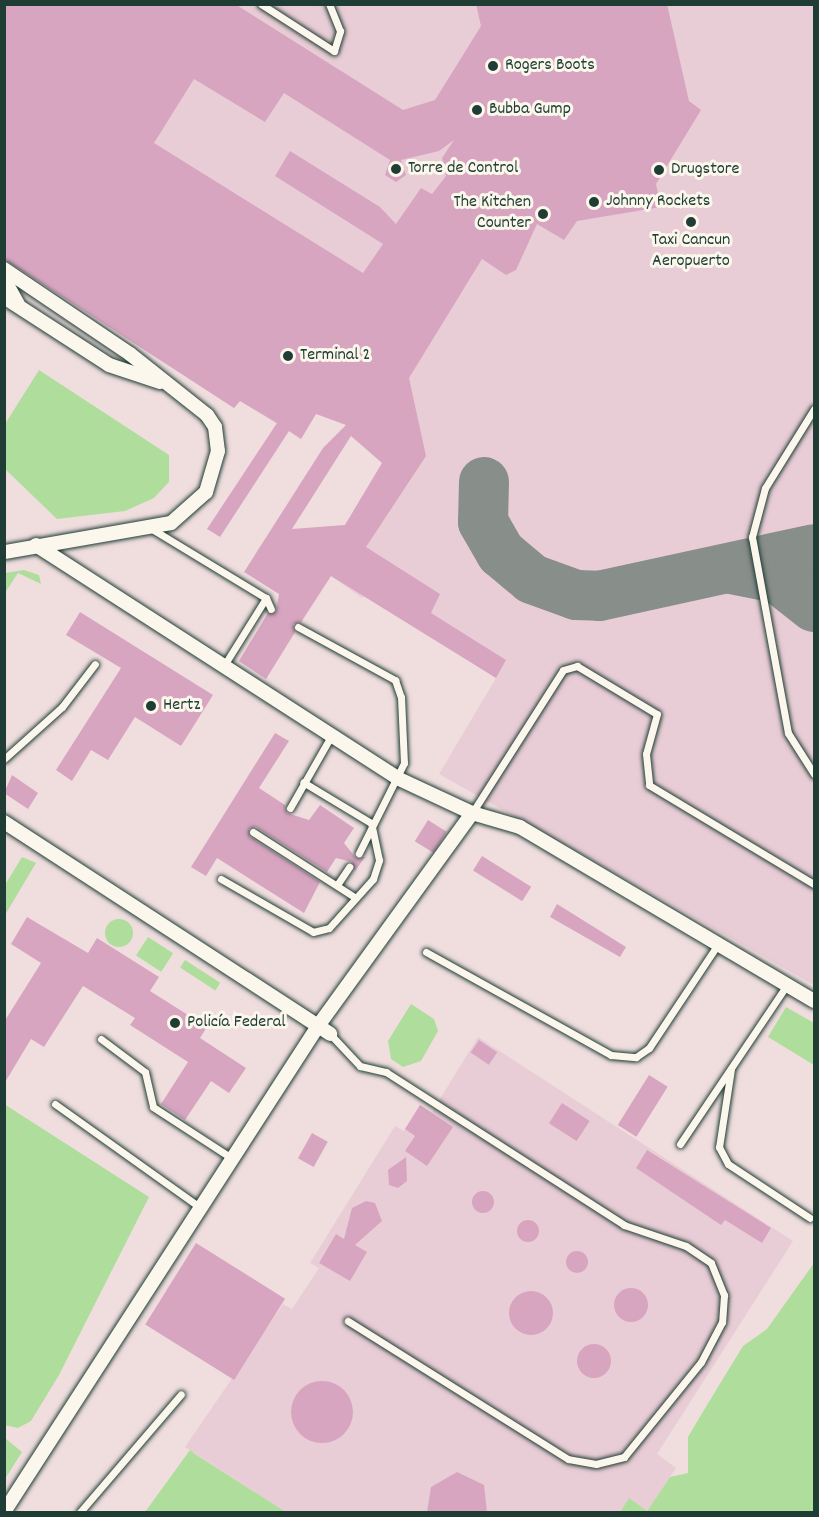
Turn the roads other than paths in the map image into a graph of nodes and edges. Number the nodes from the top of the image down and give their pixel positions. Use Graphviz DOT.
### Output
graph roads {
  1 [pos="261,4"];
  2 [pos="329,4"];
  3 [pos="4,269"];
  4 [pos="5,287"];
  5 [pos="34,288"];
  6 [pos="160,382"];
  7 [pos="814,409"];
  8 [pos="150,528"];
  9 [pos="36,545"];
  10 [pos="4,552"];
  11 [pos="266,598"];
  12 [pos="271,609"];
  13 [pos="298,627"];
  14 [pos="95,664"];
  15 [pos="223,667"];
  16 [pos="331,736"];
  17 [pos="4,759"];
  18 [pos="814,774"];
  19 [pos="397,778"];
  20 [pos="303,782"];
  21 [pos="290,808"];
  22 [pos="471,813"];
  23 [pos="4,822"];
  24 [pos="371,823"];
  25 [pos="253,832"];
  26 [pos="358,853"];
  27 [pos="349,867"];
  28 [pos="221,879"];
  29 [pos="814,884"];
  30 [pos="337,885"];
  31 [pos="356,897"];
  32 [pos="718,944"];
  33 [pos="426,952"];
  34 [pos="787,985"];
  35 [pos="814,1001"];
  36 [pos="324,1030"];
  37 [pos="101,1039"];
  38 [pos="732,1069"];
  39 [pos="55,1104"];
  40 [pos="680,1144"];
  41 [pos="233,1159"];
  42 [pos="201,1208"];
  43 [pos="810,1218"];
  44 [pos="348,1321"];
  45 [pos="181,1394"];
  46 [pos="4,1512"];
  47 [pos="80,1512"];
  1 -- 2 [label="lane"];
  3 -- 5 [label="street"];
  4 -- 5 [label="street"];
  4 -- 6 [label="street"];
  5 -- 6 [label="street"];
  6 -- 8 [label="street"];
  7 -- 18 [label="lane"];
  8 -- 9 [label="street"];
  8 -- 11 [label="lane"];
  9 -- 10 [label="street"];
  9 -- 15 [label="street"];
  11 -- 12 [label="lane"];
  11 -- 15 [label="lane"];
  13 -- 19 [label="lane"];
  14 -- 17 [label="lane"];
  15 -- 16 [label="street"];
  16 -- 19 [label="street"];
  16 -- 20 [label="lane"];
  19 -- 22 [label="street"];
  19 -- 24 [label="lane"];
  20 -- 21 [label="lane"];
  20 -- 24 [label="lane"];
  22 -- 29 [label="lane"];
  22 -- 32 [label="street"];
  22 -- 36 [label="street"];
  23 -- 36 [label="street"];
  24 -- 26 [label="lane"];
  24 -- 31 [label="lane"];
  25 -- 30 [label="lane"];
  27 -- 30 [label="lane"];
  28 -- 31 [label="lane"];
  30 -- 31 [label="lane"];
  32 -- 33 [label="lane"];
  32 -- 34 [label="street"];
  34 -- 35 [label="street"];
  34 -- 38 [label="lane"];
  36 -- 41 [label="street"];
  36 -- 44 [label="lane"];
  37 -- 41 [label="lane"];
  38 -- 40 [label="lane"];
  38 -- 43 [label="lane"];
  39 -- 42 [label="lane"];
  41 -- 42 [label="street"];
  42 -- 46 [label="street"];
  45 -- 47 [label="lane"];
}
